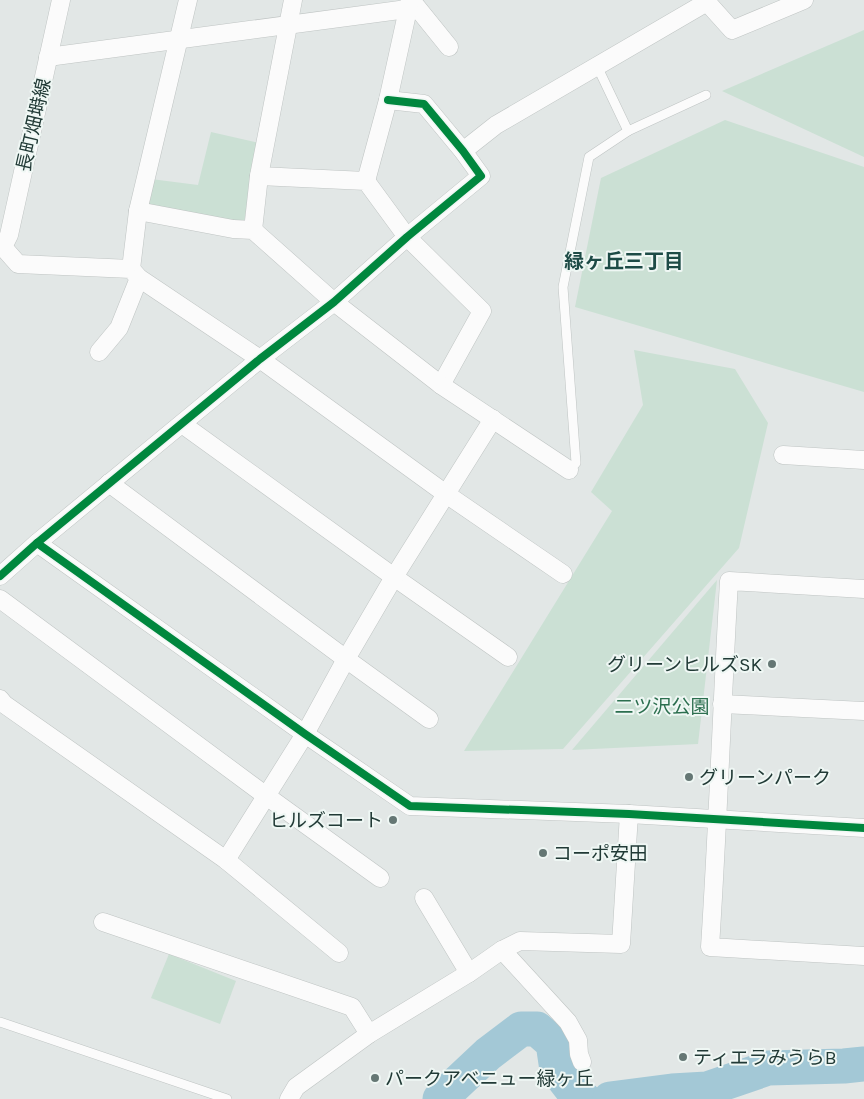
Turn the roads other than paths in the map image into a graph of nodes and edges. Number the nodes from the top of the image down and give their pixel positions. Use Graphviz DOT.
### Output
graph roads {
  1 [pos="61,0"];
  2 [pos="188,0"];
  3 [pos="293,0"];
  4 [pos="804,0"];
  5 [pos="706,1"];
  6 [pos="409,3"];
  7 [pos="288,24"];
  8 [pos="180,39"];
  9 [pos="449,47"];
  10 [pos="48,57"];
  11 [pos="597,66"];
  12 [pos="706,95"];
  13 [pos="388,100"];
  14 [pos="628,131"];
  15 [pos="463,151"];
  16 [pos="259,176"];
  17 [pos="366,181"];
  18 [pos="138,211"];
  19 [pos="253,230"];
  20 [pos="407,237"];
  21 [pos="2,247"];
  22 [pos="135,273"];
  23 [pos="334,302"];
  24 [pos="99,352"];
  25 [pos="260,359"];
  26 [pos="441,385"];
  27 [pos="493,419"];
  28 [pos="182,424"];
  29 [pos="783,455"];
  30 [pos="864,460"];
  31 [pos="568,470"];
  32 [pos="109,483"];
  33 [pos="446,494"];
  34 [pos="37,543"];
  35 [pos="563,574"];
  36 [pos="0,576"];
  37 [pos="394,577"];
  38 [pos="864,589"];
  39 [pos="0,599"];
  40 [pos="508,657"];
  41 [pos="346,659"];
  42 [pos="0,699"];
  43 [pos="722,704"];
  44 [pos="864,711"];
  45 [pos="429,718"];
  46 [pos="305,734"];
  47 [pos="265,796"];
  48 [pos="629,814"];
  49 [pos="718,819"];
  50 [pos="864,828"];
  51 [pos="226,860"];
  52 [pos="380,878"];
  53 [pos="424,898"];
  54 [pos="102,922"];
  55 [pos="502,950"];
  56 [pos="339,953"];
  57 [pos="864,956"];
  58 [pos="469,974"];
  59 [pos="0,1022"];
  60 [pos="369,1034"];
  61 [pos="582,1062"];
  62 [pos="227,1099"];
  63 [pos="289,1099"];
  1 -- 10 [label="street, 長町畑塒線"];
  2 -- 8 [label="street"];
  3 -- 7 [label="street"];
  4 -- 5 [label="street"];
  5 -- 11 [label="street"];
  6 -- 7 [label="street"];
  6 -- 9 [label="street"];
  6 -- 13 [label="street"];
  7 -- 8 [label="street"];
  7 -- 16 [label="street"];
  8 -- 10 [label="street"];
  8 -- 18 [label="street"];
  10 -- 21 [label="street, 長町畑塒線"];
  11 -- 14 [label="lane"];
  11 -- 15 [label="street"];
  12 -- 14 [label="lane"];
  13 -- 15 [label="street"];
  13 -- 17 [label="street"];
  14 -- 31 [label="lane"];
  15 -- 20 [label="street"];
  16 -- 17 [label="street"];
  16 -- 19 [label="street"];
  17 -- 20 [label="street"];
  18 -- 19 [label="street"];
  18 -- 22 [label="street"];
  19 -- 23 [label="street"];
  20 -- 23 [label="street"];
  20 -- 26 [label="street"];
  21 -- 22 [label="street"];
  22 -- 24 [label="street"];
  22 -- 25 [label="street"];
  23 -- 25 [label="street"];
  23 -- 26 [label="street"];
  25 -- 28 [label="street"];
  25 -- 33 [label="street"];
  26 -- 27 [label="street"];
  27 -- 31 [label="street"];
  27 -- 33 [label="street"];
  28 -- 32 [label="street"];
  28 -- 37 [label="street"];
  29 -- 30 [label="street"];
  32 -- 34 [label="street"];
  32 -- 41 [label="street"];
  33 -- 35 [label="street"];
  33 -- 37 [label="street"];
  34 -- 36 [label="street"];
  34 -- 46 [label="street"];
  37 -- 40 [label="street"];
  37 -- 41 [label="street"];
  38 -- 43 [label="street"];
  39 -- 47 [label="street"];
  41 -- 45 [label="street"];
  41 -- 46 [label="street"];
  42 -- 51 [label="street"];
  43 -- 44 [label="street"];
  43 -- 49 [label="street"];
  46 -- 47 [label="street"];
  46 -- 48 [label="street"];
  47 -- 51 [label="street"];
  47 -- 52 [label="street"];
  48 -- 49 [label="street"];
  48 -- 55 [label="street"];
  49 -- 50 [label="street"];
  49 -- 57 [label="street"];
  51 -- 56 [label="street"];
  53 -- 58 [label="street"];
  54 -- 60 [label="street"];
  55 -- 58 [label="street"];
  55 -- 61 [label="street"];
  58 -- 60 [label="street"];
  59 -- 62 [label="lane"];
  60 -- 63 [label="street"];
}
